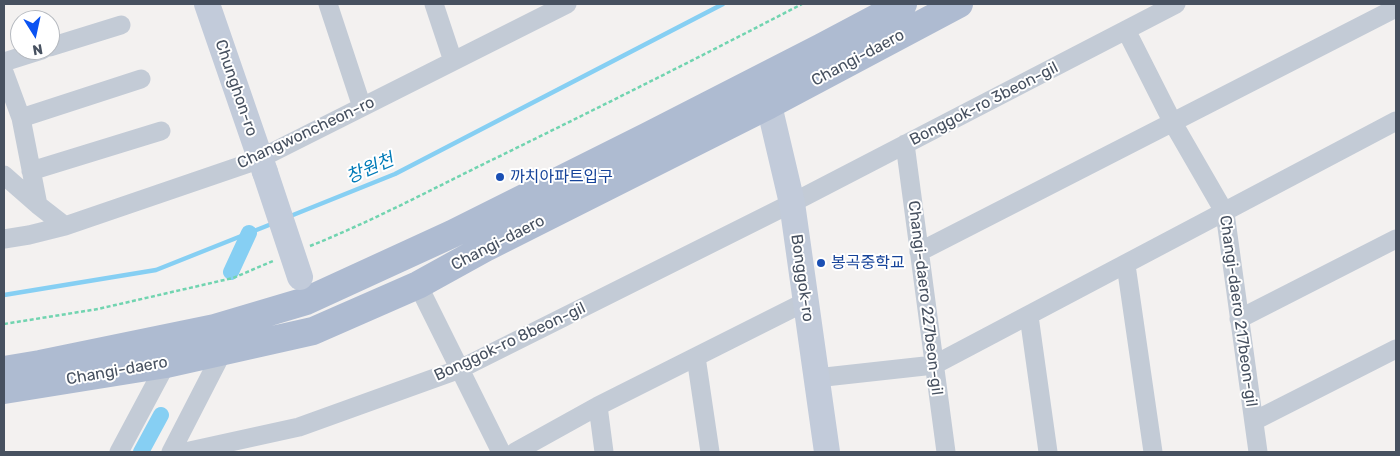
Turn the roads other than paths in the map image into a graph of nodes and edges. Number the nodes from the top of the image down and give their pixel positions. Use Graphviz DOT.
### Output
graph roads {
  1 [pos="207,4"];
  2 [pos="328,4"];
  3 [pos="434,4"];
  4 [pos="567,4"];
  5 [pos="903,4"];
  6 [pos="959,4"];
  7 [pos="1176,4"];
  8 [pos="1396,8"];
  9 [pos="543,9"];
  10 [pos="121,25"];
  11 [pos="1126,30"];
  12 [pos="60,44"];
  13 [pos="454,61"];
  14 [pos="4,72"];
  15 [pos="762,77"];
  16 [pos="141,80"];
  17 [pos="8,89"];
  18 [pos="769,105"];
  19 [pos="362,108"];
  20 [pos="21,118"];
  21 [pos="1396,121"];
  22 [pos="1173,123"];
  23 [pos="161,130"];
  24 [pos="905,144"];
  25 [pos="262,165"];
  26 [pos="31,171"];
  27 [pos="4,175"];
  28 [pos="792,202"];
  29 [pos="38,205"];
  30 [pos="1225,212"];
  31 [pos="65,226"];
  32 [pos="4,239"];
  33 [pos="1396,239"];
  34 [pos="919,252"];
  35 [pos="1126,265"];
  36 [pos="418,285"];
  37 [pos="303,289"];
  38 [pos="805,302"];
  39 [pos="1029,316"];
  40 [pos="1240,319"];
  41 [pos="313,331"];
  42 [pos="1396,349"];
  43 [pos="222,351"];
  44 [pos="696,357"];
  45 [pos="166,364"];
  46 [pos="934,366"];
  47 [pos="460,369"];
  48 [pos="4,370"];
  49 [pos="816,378"];
  50 [pos="4,390"];
  51 [pos="598,406"];
  52 [pos="1254,421"];
  53 [pos="119,452"];
  54 [pos="171,452"];
  55 [pos="185,452"];
  56 [pos="501,452"];
  57 [pos="514,452"];
  58 [pos="604,452"];
  59 [pos="710,452"];
  60 [pos="827,452"];
  61 [pos="946,452"];
  62 [pos="1048,452"];
  63 [pos="1153,452"];
  64 [pos="1258,452"];
  1 -- 25 [label="street, Chunghon-ro"];
  2 -- 19 [label="street"];
  3 -- 13 [label="street"];
  4 -- 9 [label="street, Changwoncheon-ro"];
  5 -- 15 [label="main road, Changi-daero"];
  6 -- 18 [label="main road, Changi-daero"];
  7 -- 11 [label="street, Bonggok-ro 3beon-gil"];
  8 -- 22 [label="street"];
  9 -- 13 [label="street, Changwoncheon-ro"];
  10 -- 12 [label="street"];
  11 -- 22 [label="street, Changi-daero 217beon-gil"];
  11 -- 24 [label="street, Bonggok-ro 3beon-gil"];
  13 -- 19 [label="street, Changwoncheon-ro"];
  14 -- 17 [label="street"];
  15 -- 18 [label="street, Bonggok-ro"];
  15 -- 37 [label="main road, Changi-daero"];
  16 -- 20 [label="street"];
  17 -- 20 [label="street"];
  18 -- 28 [label="street, Bonggok-ro"];
  18 -- 36 [label="main road, Changi-daero"];
  19 -- 25 [label="street, Changwoncheon-ro"];
  20 -- 26 [label="street"];
  21 -- 30 [label="street"];
  22 -- 30 [label="street, Changi-daero 217beon-gil"];
  22 -- 34 [label="street"];
  23 -- 26 [label="street"];
  24 -- 28 [label="street, Bonggok-ro 3beon-gil"];
  24 -- 34 [label="street, Changi-daero 227beon-gil"];
  25 -- 31 [label="street, Changwoncheon-ro"];
  25 -- 37 [label="street, Chunghon-ro, bridge"];
  26 -- 29 [label="street"];
  27 -- 29 [label="street"];
  28 -- 38 [label="street, Bonggok-ro"];
  28 -- 47 [label="street, Bonggok-ro 8beon-gil"];
  29 -- 31 [label="street"];
  30 -- 35 [label="street"];
  30 -- 40 [label="street, Changi-daero 217beon-gil"];
  31 -- 32 [label="street, Changwoncheon-ro"];
  33 -- 40 [label="street"];
  34 -- 46 [label="street, Changi-daero 227beon-gil"];
  35 -- 39 [label="street"];
  35 -- 63 [label="street"];
  36 -- 41 [label="main road, Changi-daero"];
  36 -- 47 [label="street"];
  37 -- 41 [label="street"];
  37 -- 48 [label="main road, Changi-daero"];
  38 -- 44 [label="street"];
  38 -- 49 [label="street, Bonggok-ro"];
  39 -- 46 [label="street"];
  39 -- 62 [label="street"];
  40 -- 52 [label="street, Changi-daero 217beon-gil"];
  41 -- 43 [label="main road, Changi-daero"];
  42 -- 52 [label="street"];
  43 -- 45 [label="main road, Changi-daero"];
  43 -- 54 [label="street"];
  44 -- 51 [label="street"];
  44 -- 59 [label="street"];
  45 -- 50 [label="main road, Changi-daero"];
  45 -- 53 [label="street"];
  46 -- 49 [label="street"];
  46 -- 61 [label="street, Changi-daero 227beon-gil"];
  47 -- 55 [label="street, Bonggok-ro 8beon-gil"];
  47 -- 56 [label="street"];
  49 -- 60 [label="street, Bonggok-ro"];
  51 -- 57 [label="street"];
  51 -- 58 [label="street"];
  52 -- 64 [label="street, Changi-daero 217beon-gil"];
}
